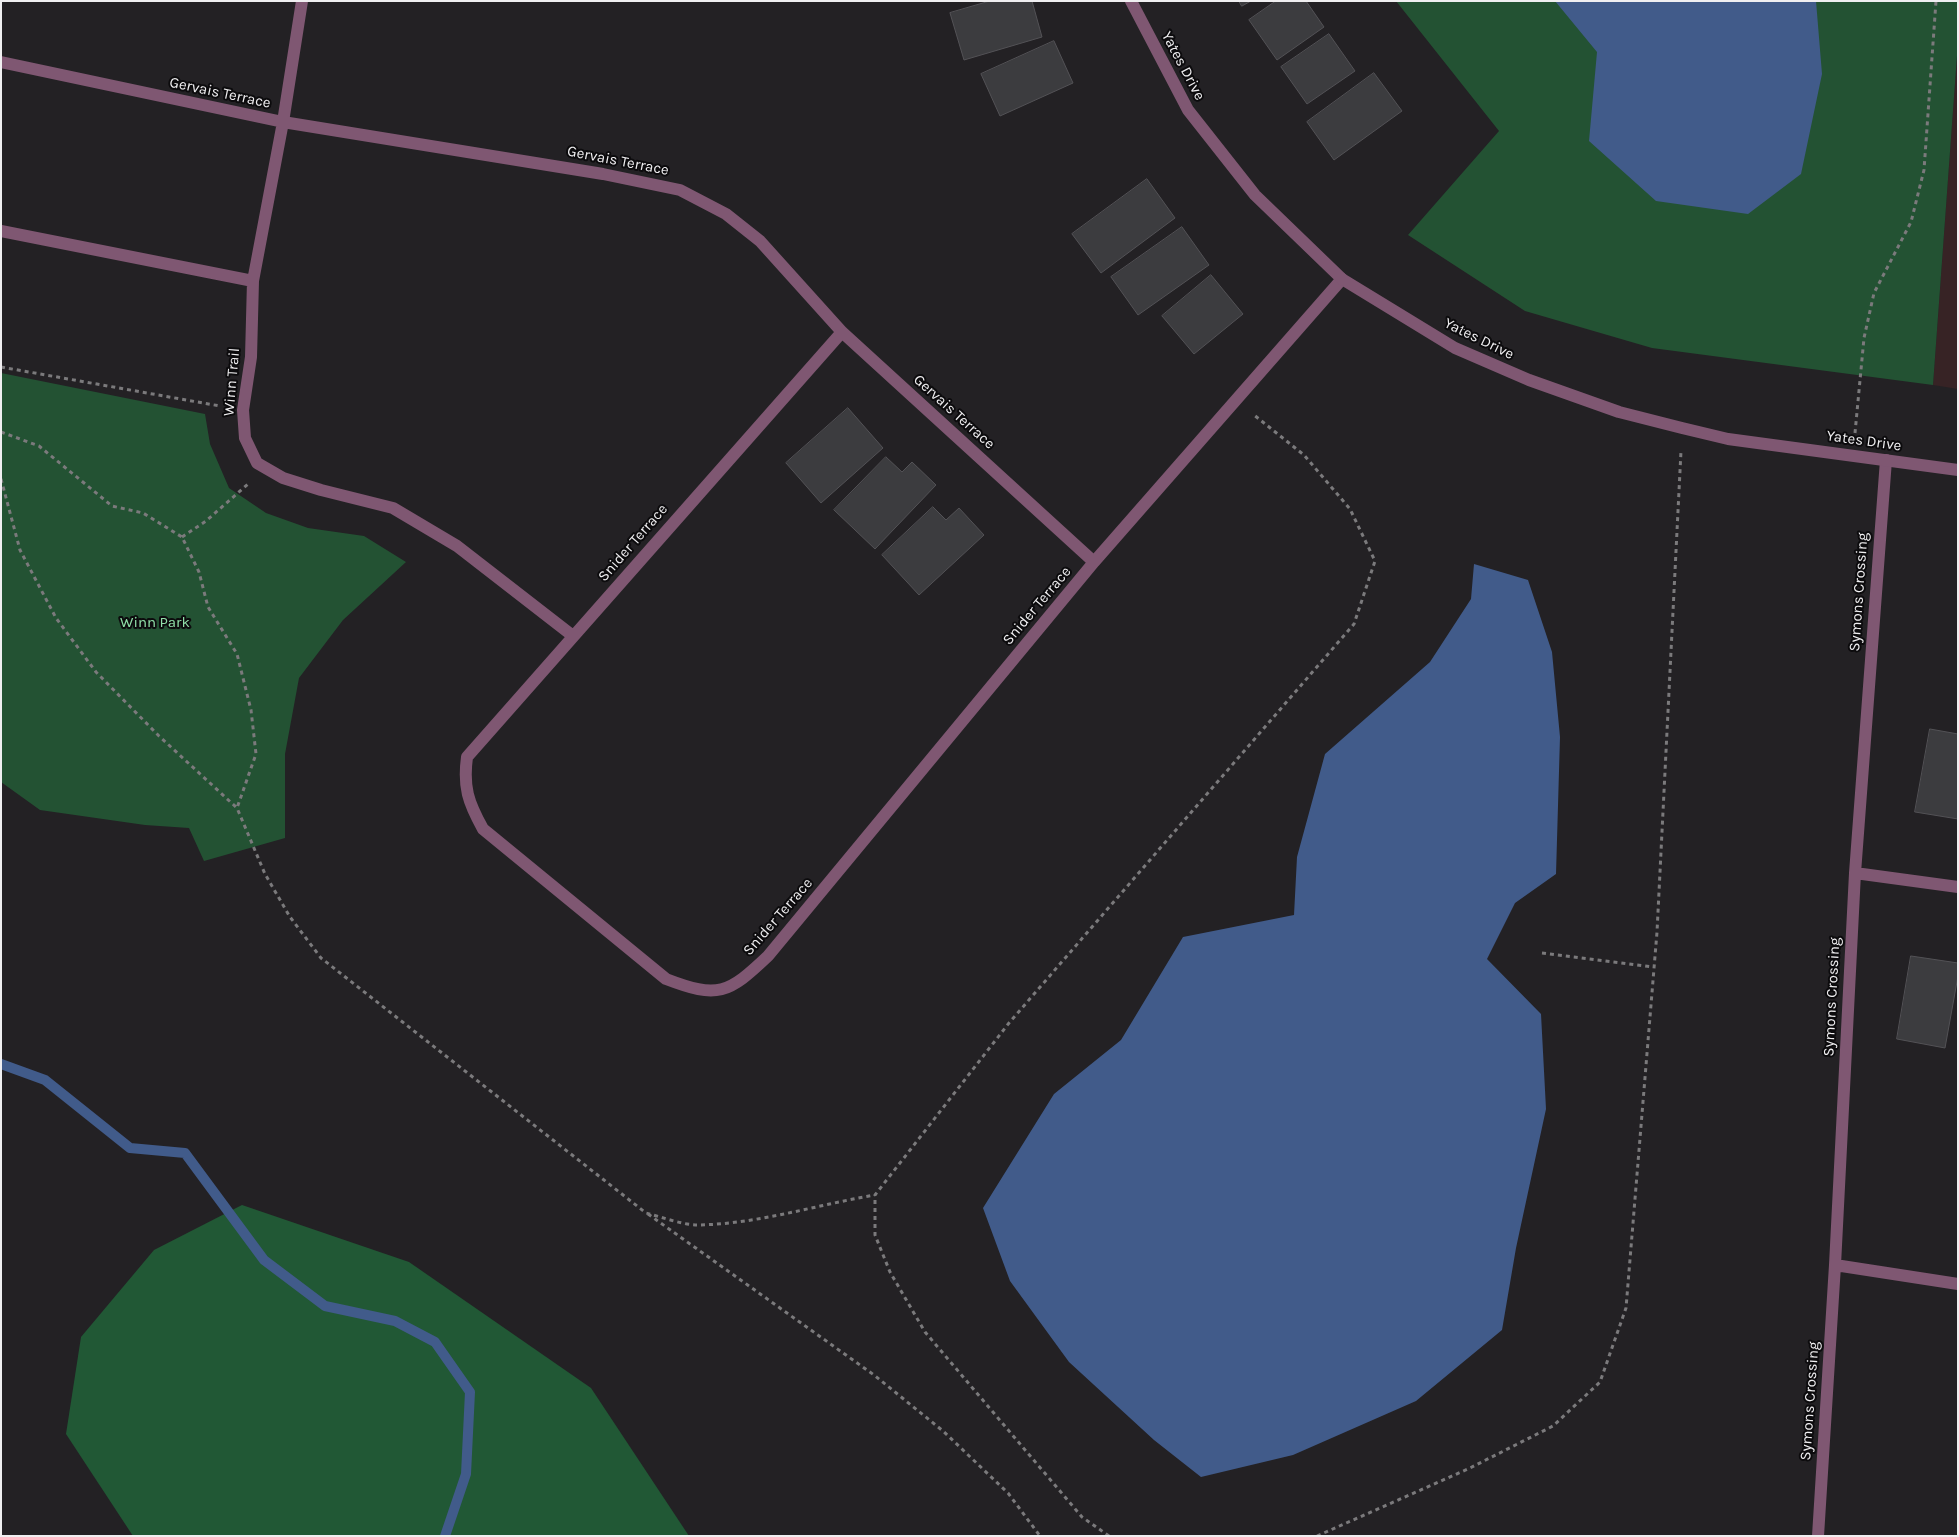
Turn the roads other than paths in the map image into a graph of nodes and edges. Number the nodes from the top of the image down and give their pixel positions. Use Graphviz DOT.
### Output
graph roads {
  1 [pos="302,1"];
  2 [pos="1131,1"];
  3 [pos="1,62"];
  4 [pos="283,122"];
  5 [pos="1,230"];
  6 [pos="1342,279"];
  7 [pos="253,281"];
  8 [pos="842,332"];
  9 [pos="1886,460"];
  10 [pos="1958,470"];
  11 [pos="1094,562"];
  12 [pos="573,636"];
  13 [pos="1855,872"];
  14 [pos="1958,887"];
  15 [pos="1835,1265"];
  16 [pos="1958,1284"];
  17 [pos="1818,1536"];
  1 -- 4 [label="street, Winn Trail"];
  2 -- 6 [label="street, Yates Drive"];
  3 -- 4 [label="street, Gervais Terrace"];
  4 -- 7 [label="street, Winn Trail"];
  4 -- 8 [label="street, Gervais Terrace"];
  5 -- 7 [label="street"];
  6 -- 9 [label="street, Yates Drive"];
  6 -- 11 [label="street, Snider Terrace"];
  7 -- 12 [label="street, Winn Trail"];
  8 -- 11 [label="street, Gervais Terrace"];
  8 -- 12 [label="street, Snider Terrace"];
  9 -- 10 [label="street, Yates Drive"];
  9 -- 13 [label="street, Symons Crossing"];
  11 -- 12 [label="street, Snider Terrace"];
  13 -- 14 [label="street"];
  13 -- 15 [label="street, Symons Crossing"];
  15 -- 16 [label="street"];
  15 -- 17 [label="street, Symons Crossing"];
}
